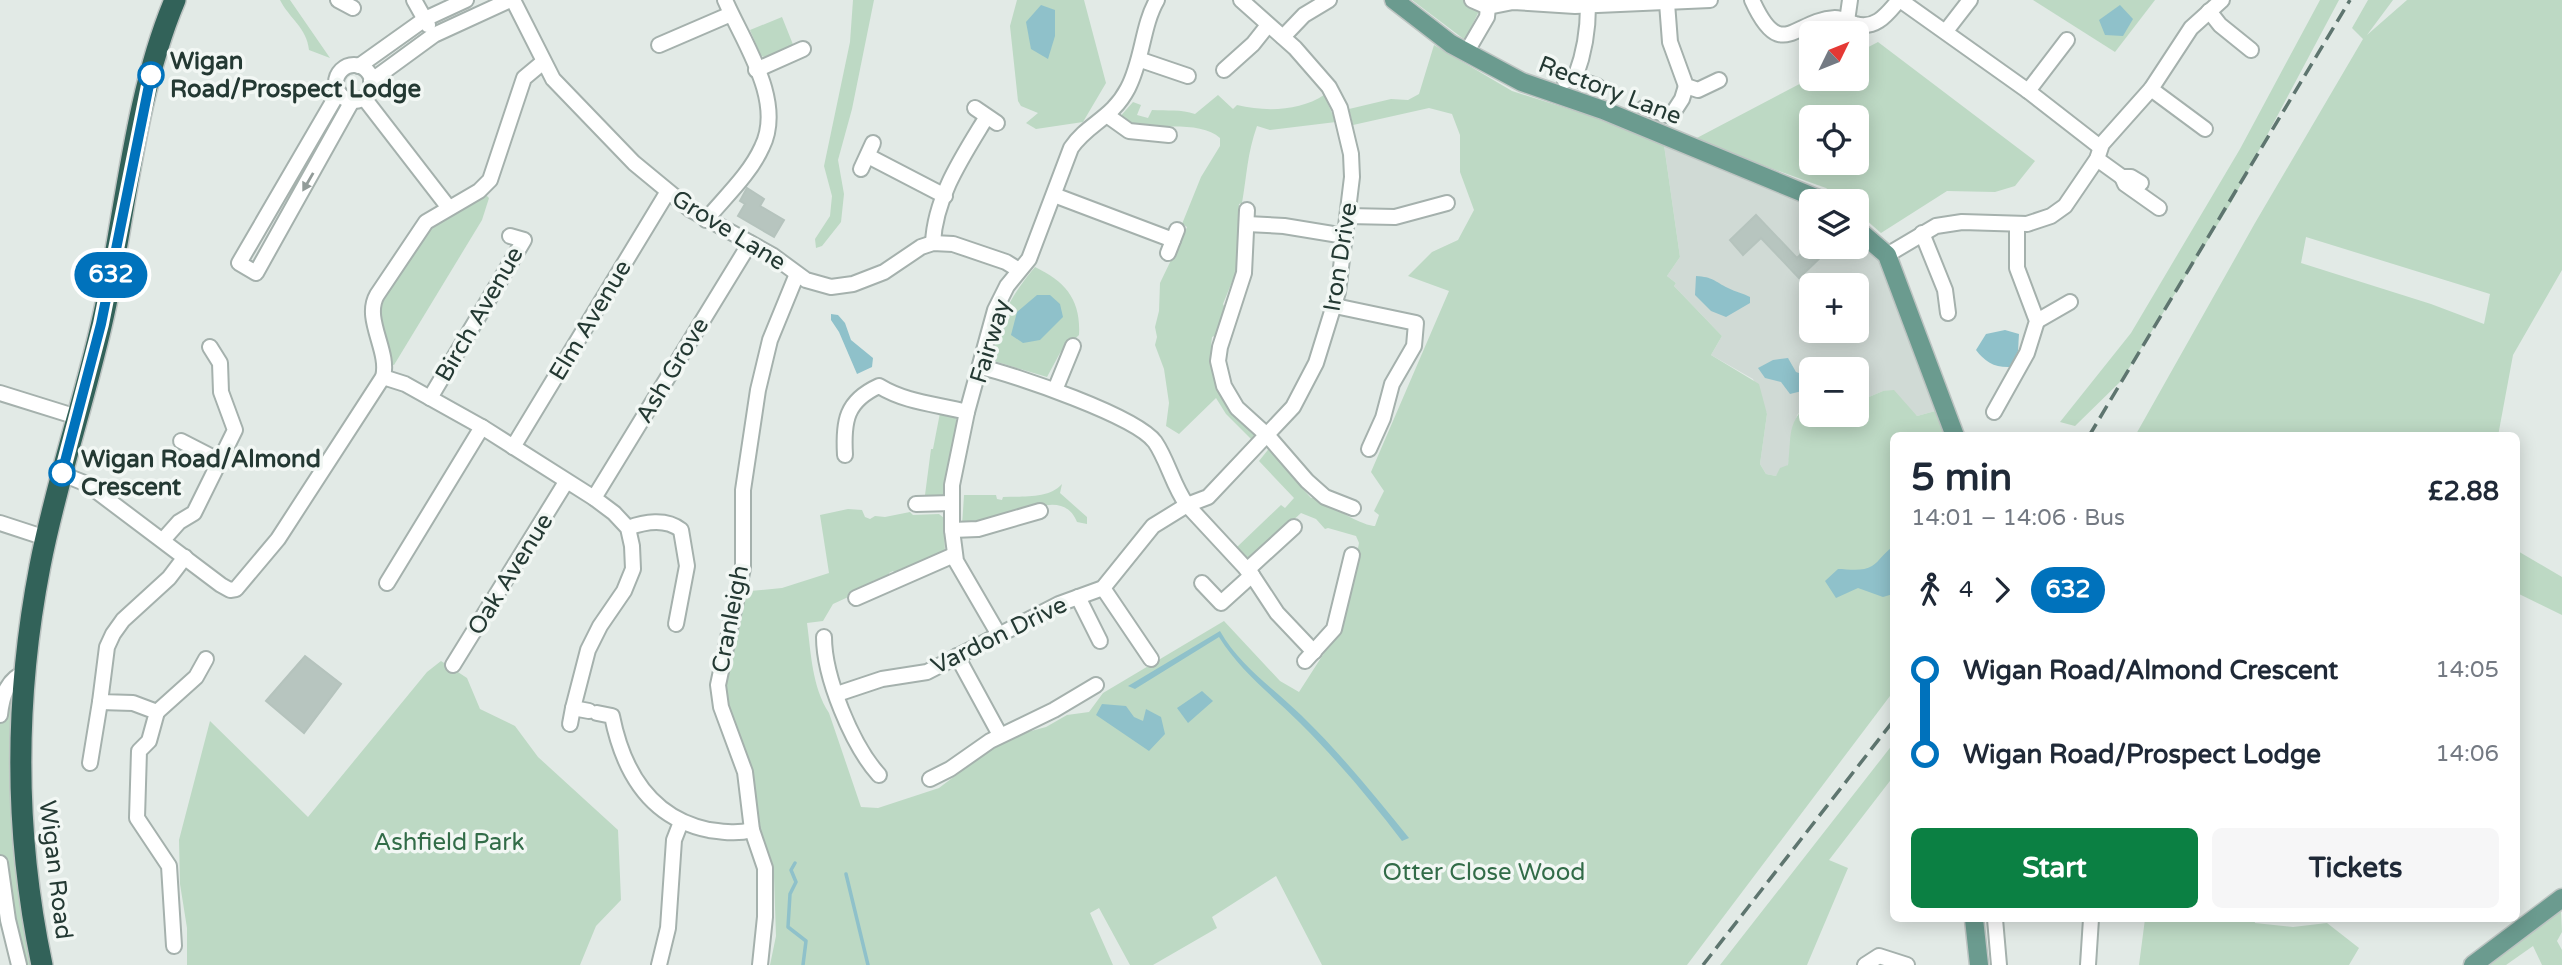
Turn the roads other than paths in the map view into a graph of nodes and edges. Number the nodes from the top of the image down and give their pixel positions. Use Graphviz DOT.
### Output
graph roads {
  1 [pos="175,0"];
  2 [pos="338,0"];
  3 [pos="414,0"];
  4 [pos="466,0"];
  5 [pos="511,0"];
  6 [pos="1157,0"];
  7 [pos="1241,0"];
  8 [pos="1329,0"];
  9 [pos="1394,0"];
  10 [pos="1472,0"];
  11 [pos="1710,0"];
  12 [pos="1752,0"];
  13 [pos="1850,0"];
  14 [pos="1900,0"];
  15 [pos="1970,0"];
  16 [pos="1667,4"];
  17 [pos="2213,5"];
  18 [pos="1488,6"];
  19 [pos="1588,6"];
  20 [pos="728,7"];
  21 [pos="353,8"];
  22 [pos="425,19"];
  23 [pos="1823,21"];
  24 [pos="1847,21"];
  25 [pos="1268,25"];
  26 [pos="1869,25"];
  27 [pos="1946,31"];
  28 [pos="1799,32"];
  29 [pos="434,35"];
  30 [pos="1283,37"];
  31 [pos="2067,40"];
  32 [pos="659,45"];
  33 [pos="803,49"];
  34 [pos="2251,50"];
  35 [pos="1466,53"];
  36 [pos="1140,60"];
  37 [pos="542,63"];
  38 [pos="359,66"];
  39 [pos="756,70"];
  40 [pos="1224,70"];
  41 [pos="1188,76"];
  42 [pos="1719,80"];
  43 [pos="372,81"];
  44 [pos="1597,86"];
  45 [pos="1686,86"];
  46 [pos="2151,89"];
  47 [pos="2028,91"];
  48 [pos="338,93"];
  49 [pos="358,100"];
  50 [pos="1644,108"];
  51 [pos="986,116"];
  52 [pos="1108,116"];
  53 [pos="2205,129"];
  54 [pos="1169,135"];
  55 [pos="304,151"];
  56 [pos="2098,153"];
  57 [pos="867,156"];
  58 [pos="320,160"];
  59 [pos="2122,177"];
  60 [pos="2141,183"];
  61 [pos="1799,191"];
  62 [pos="667,193"];
  63 [pos="1054,195"];
  64 [pos="945,196"];
  65 [pos="1447,203"];
  66 [pos="271,208"];
  67 [pos="449,208"];
  68 [pos="2159,208"];
  69 [pos="1348,216"];
  70 [pos="288,218"];
  71 [pos="706,220"];
  72 [pos="2017,225"];
  73 [pos="1922,233"];
  74 [pos="510,236"];
  75 [pos="1345,236"];
  76 [pos="1869,239"];
  77 [pos="1173,241"];
  78 [pos="750,243"];
  79 [pos="933,243"];
  80 [pos="1887,255"];
  81 [pos="1019,270"];
  82 [pos="797,274"];
  83 [pos="2070,302"];
  84 [pos="1335,306"];
  85 [pos="1948,313"];
  86 [pos="2038,321"];
  87 [pos="1073,346"];
  88 [pos="209,347"];
  89 [pos="981,367"];
  90 [pos="383,377"];
  91 [pos="1055,390"];
  92 [pos="0,393"];
  93 [pos="430,398"];
  94 [pos="967,412"];
  95 [pos="1994,412"];
  96 [pos="77,417"];
  97 [pos="482,427"];
  98 [pos="1953,432"];
  99 [pos="1268,436"];
  100 [pos="181,441"];
  101 [pos="513,447"];
  102 [pos="1369,449"];
  103 [pos="845,455"];
  104 [pos="220,461"];
  105 [pos="62,474"];
  106 [pos="566,482"];
  107 [pos="594,498"];
  108 [pos="952,503"];
  109 [pos="916,504"];
  110 [pos="1187,505"];
  111 [pos="1353,508"];
  112 [pos="1040,511"];
  113 [pos="0,523"];
  114 [pos="1294,527"];
  115 [pos="628,528"];
  116 [pos="952,530"];
  117 [pos="46,538"];
  118 [pos="163,540"];
  119 [pos="954,555"];
  120 [pos="1352,555"];
  121 [pos="185,557"];
  122 [pos="1250,573"];
  123 [pos="387,583"];
  124 [pos="1202,583"];
  125 [pos="1103,588"];
  126 [pos="1079,597"];
  127 [pos="856,598"];
  128 [pos="676,624"];
  129 [pos="999,635"];
  130 [pos="824,637"];
  131 [pos="1100,641"];
  132 [pos="957,656"];
  133 [pos="206,659"];
  134 [pos="1151,659"];
  135 [pos="453,666"];
  136 [pos="26,672"];
  137 [pos="1096,685"];
  138 [pos="837,694"];
  139 [pos="100,702"];
  140 [pos="573,708"];
  141 [pos="157,712"];
  142 [pos="0,715"];
  143 [pos="570,724"];
  144 [pos="1000,735"];
  145 [pos="90,763"];
  146 [pos="879,775"];
  147 [pos="930,779"];
  148 [pos="681,822"];
  149 [pos="752,830"];
  150 [pos="0,863"];
  151 [pos="2562,898"];
  152 [pos="1974,922"];
  153 [pos="1995,922"];
  154 [pos="2091,922"];
  155 [pos="174,946"];
  156 [pos="19,965"];
  157 [pos="42,965"];
  158 [pos="659,965"];
  159 [pos="760,965"];
  160 [pos="1866,965"];
  161 [pos="1907,965"];
  162 [pos="1979,965"];
  163 [pos="1999,965"];
  164 [pos="2088,965"];
  165 [pos="2473,965"];
  1 -- 96 [label="highway, Wigan Road"];
  2 -- 21 [label="street"];
  3 -- 22 [label="street"];
  4 -- 22 [label="street"];
  5 -- 29 [label="street"];
  5 -- 37 [label="street, Grove Lane"];
  6 -- 36 [label="street, Fairway"];
  7 -- 25 [label="street, Iron Drive"];
  8 -- 30 [label="street"];
  9 -- 35 [label="main road, Rectory Lane"];
  10 -- 18 [label="street"];
  11 -- 16 [label="street"];
  12 -- 28 [label="street"];
  13 -- 24 [label="street"];
  14 -- 26 [label="street"];
  14 -- 27 [label="street"];
  15 -- 27 [label="street"];
  16 -- 19 [label="street"];
  16 -- 45 [label="street"];
  17 -- 34 [label="street"];
  17 -- 46 [label="street"];
  18 -- 19 [label="street"];
  18 -- 35 [label="street"];
  19 -- 44 [label="street"];
  20 -- 32 [label="street"];
  20 -- 39 [label="street"];
  22 -- 29 [label="street"];
  22 -- 38 [label="street"];
  23 -- 24 [label="street"];
  25 -- 30 [label="street, Iron Drive"];
  25 -- 40 [label="street"];
  27 -- 47 [label="street"];
  29 -- 43 [label="street"];
  30 -- 69 [label="street, Iron Drive"];
  31 -- 47 [label="street"];
  33 -- 39 [label="street"];
  35 -- 61 [label="main road, Rectory Lane"];
  36 -- 41 [label="street"];
  36 -- 52 [label="street, Fairway"];
  37 -- 62 [label="street, Grove Lane"];
  37 -- 67 [label="street"];
  38 -- 43 [label="street"];
  38 -- 48 [label="street"];
  39 -- 71 [label="street"];
  42 -- 45 [label="street"];
  43 -- 49 [label="street"];
  45 -- 50 [label="street"];
  46 -- 53 [label="street"];
  46 -- 56 [label="street"];
  47 -- 56 [label="street"];
  48 -- 49 [label="street"];
  48 -- 55 [label="street"];
  49 -- 58 [label="street"];
  49 -- 67 [label="street"];
  51 -- 64 [label="street"];
  52 -- 54 [label="street"];
  52 -- 63 [label="street, Fairway"];
  55 -- 58 [label="street"];
  55 -- 66 [label="street"];
  56 -- 59 [label="street"];
  56 -- 72 [label="street"];
  57 -- 64 [label="street"];
  58 -- 70 [label="street, one-way"];
  59 -- 60 [label="street"];
  59 -- 68 [label="street"];
  62 -- 71 [label="street, Grove Lane"];
  62 -- 101 [label="street, Elm Avenue"];
  63 -- 77 [label="street"];
  63 -- 81 [label="street, Fairway"];
  64 -- 79 [label="street"];
  65 -- 69 [label="street"];
  66 -- 70 [label="street"];
  66 -- 70 [label="street"];
  67 -- 90 [label="street"];
  69 -- 75 [label="street, Iron Drive"];
  71 -- 78 [label="street, Grove Lane"];
  72 -- 73 [label="street"];
  72 -- 86 [label="street"];
  73 -- 80 [label="street"];
  73 -- 85 [label="street"];
  74 -- 93 [label="street, Birch Avenue"];
  75 -- 84 [label="street, Iron Drive"];
  75 -- 99 [label="street"];
  76 -- 80 [label="main road"];
  78 -- 82 [label="street, Grove Lane"];
  78 -- 107 [label="street, Ash Grove"];
  79 -- 81 [label="street"];
  79 -- 82 [label="street, Grove Lane"];
  80 -- 98 [label="main road"];
  81 -- 89 [label="street, Fairway"];
  82 -- 149 [label="street, Cranleigh"];
  83 -- 86 [label="street"];
  84 -- 99 [label="street, Iron Drive"];
  84 -- 102 [label="street"];
  86 -- 95 [label="street"];
  87 -- 91 [label="street"];
  88 -- 104 [label="street"];
  89 -- 91 [label="street"];
  89 -- 94 [label="street, Fairway"];
  90 -- 93 [label="street"];
  90 -- 121 [label="street"];
  91 -- 110 [label="street"];
  92 -- 96 [label="street"];
  93 -- 97 [label="street"];
  94 -- 103 [label="street"];
  94 -- 108 [label="street, Fairway"];
  96 -- 105 [label="highway, Wigan Road"];
  97 -- 101 [label="street"];
  97 -- 123 [label="street"];
  99 -- 110 [label="street, Iron Drive"];
  99 -- 111 [label="street"];
  100 -- 104 [label="street"];
  101 -- 106 [label="street"];
  104 -- 118 [label="street"];
  105 -- 117 [label="highway, Wigan Road"];
  105 -- 118 [label="street"];
  106 -- 107 [label="street"];
  106 -- 135 [label="street, Oak Avenue"];
  107 -- 115 [label="street"];
  108 -- 109 [label="street"];
  108 -- 116 [label="street, Fairway"];
  110 -- 122 [label="street"];
  110 -- 125 [label="street"];
  112 -- 116 [label="street"];
  113 -- 117 [label="street"];
  114 -- 122 [label="street"];
  115 -- 128 [label="street"];
  115 -- 140 [label="street"];
  116 -- 119 [label="street, Fairway"];
  117 -- 136 [label="highway, Wigan Road"];
  118 -- 121 [label="street"];
  119 -- 127 [label="street"];
  119 -- 129 [label="street, Fairway"];
  120 -- 122 [label="street"];
  121 -- 139 [label="street"];
  122 -- 124 [label="street"];
  125 -- 126 [label="street, Vardon Drive"];
  125 -- 134 [label="street"];
  126 -- 129 [label="street, Vardon Drive"];
  126 -- 131 [label="street, Vardon Drive"];
  129 -- 132 [label="street, Vardon Drive"];
  130 -- 138 [label="street"];
  132 -- 138 [label="street, Vardon Drive"];
  132 -- 144 [label="street"];
  133 -- 141 [label="street"];
  136 -- 142 [label="street"];
  136 -- 157 [label="highway, Wigan Road"];
  137 -- 144 [label="street"];
  138 -- 146 [label="street"];
  139 -- 141 [label="street"];
  139 -- 145 [label="street"];
  140 -- 143 [label="street"];
  140 -- 148 [label="street"];
  141 -- 155 [label="street"];
  144 -- 147 [label="street"];
  148 -- 149 [label="street"];
  148 -- 158 [label="street"];
  149 -- 159 [label="street, Cranleigh"];
  150 -- 156 [label="street"];
  151 -- 165 [label="main road"];
  152 -- 162 [label="main road"];
  153 -- 163 [label="street"];
  154 -- 164 [label="street"];
  160 -- 161 [label="street"];
}
